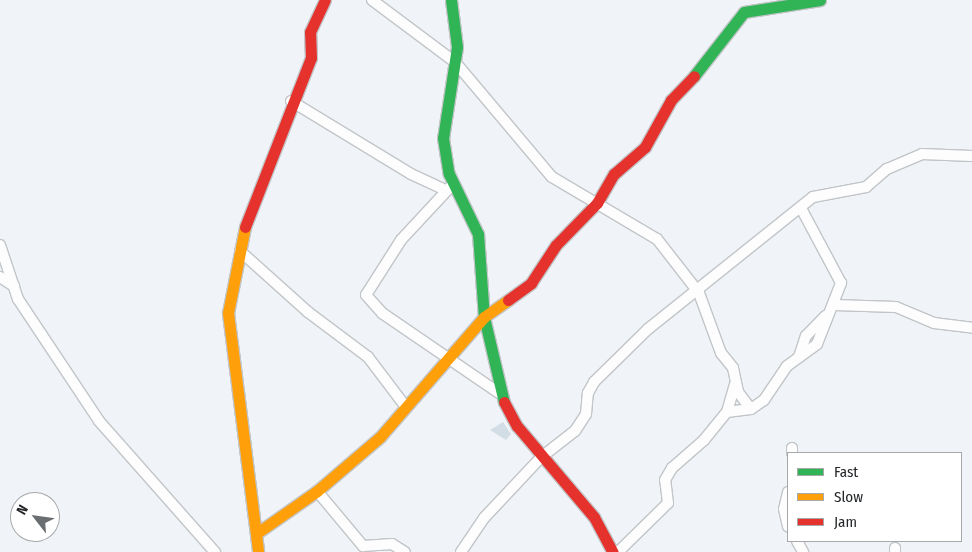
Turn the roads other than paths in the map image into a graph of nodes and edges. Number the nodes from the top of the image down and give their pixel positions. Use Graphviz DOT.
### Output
graph roads {
  1 [pos="325,0"];
  2 [pos="372,0"];
  3 [pos="451,0"];
  4 [pos="820,0"];
  5 [pos="798,2"];
  6 [pos="455,62"];
  7 [pos="291,101"];
  8 [pos="972,156"];
  9 [pos="449,187"];
  10 [pos="597,203"];
  11 [pos="799,212"];
  12 [pos="0,245"];
  13 [pos="240,251"];
  14 [pos="0,277"];
  15 [pos="14,286"];
  16 [pos="695,288"];
  17 [pos="835,305"];
  18 [pos="484,317"];
  19 [pos="972,328"];
  20 [pos="448,361"];
  21 [pos="735,384"];
  22 [pos="499,394"];
  23 [pos="406,407"];
  24 [pos="751,409"];
  25 [pos="727,412"];
  26 [pos="544,455"];
  27 [pos="317,491"];
  28 [pos="787,496"];
  29 [pos="787,522"];
  30 [pos="257,533"];
  31 [pos="215,552"];
  32 [pos="258,552"];
  33 [pos="405,552"];
  34 [pos="461,552"];
  35 [pos="613,552"];
  36 [pos="618,552"];
  1 -- 7 [label="street"];
  2 -- 6 [label="street"];
  3 -- 6 [label="street"];
  4 -- 5 [label="street"];
  5 -- 10 [label="street"];
  6 -- 9 [label="street"];
  6 -- 10 [label="street"];
  7 -- 9 [label="street"];
  7 -- 13 [label="street"];
  8 -- 11 [label="street"];
  9 -- 18 [label="street"];
  9 -- 20 [label="street"];
  10 -- 16 [label="street"];
  10 -- 18 [label="street"];
  11 -- 16 [label="street"];
  11 -- 17 [label="street"];
  12 -- 15 [label="street"];
  13 -- 23 [label="street"];
  13 -- 30 [label="street"];
  14 -- 15 [label="street"];
  15 -- 31 [label="street"];
  16 -- 21 [label="street"];
  16 -- 26 [label="street"];
  17 -- 19 [label="street"];
  17 -- 24 [label="street"];
  18 -- 20 [label="street"];
  18 -- 22 [label="street"];
  20 -- 22 [label="street"];
  20 -- 23 [label="street"];
  21 -- 24 [label="street"];
  21 -- 25 [label="street"];
  22 -- 26 [label="street"];
  23 -- 27 [label="street"];
  24 -- 25 [label="street"];
  25 -- 36 [label="street"];
  26 -- 34 [label="street"];
  26 -- 35 [label="street"];
  27 -- 30 [label="street"];
  27 -- 33 [label="street"];
  28 -- 29 [label="street"];
  30 -- 32 [label="street"];
}
